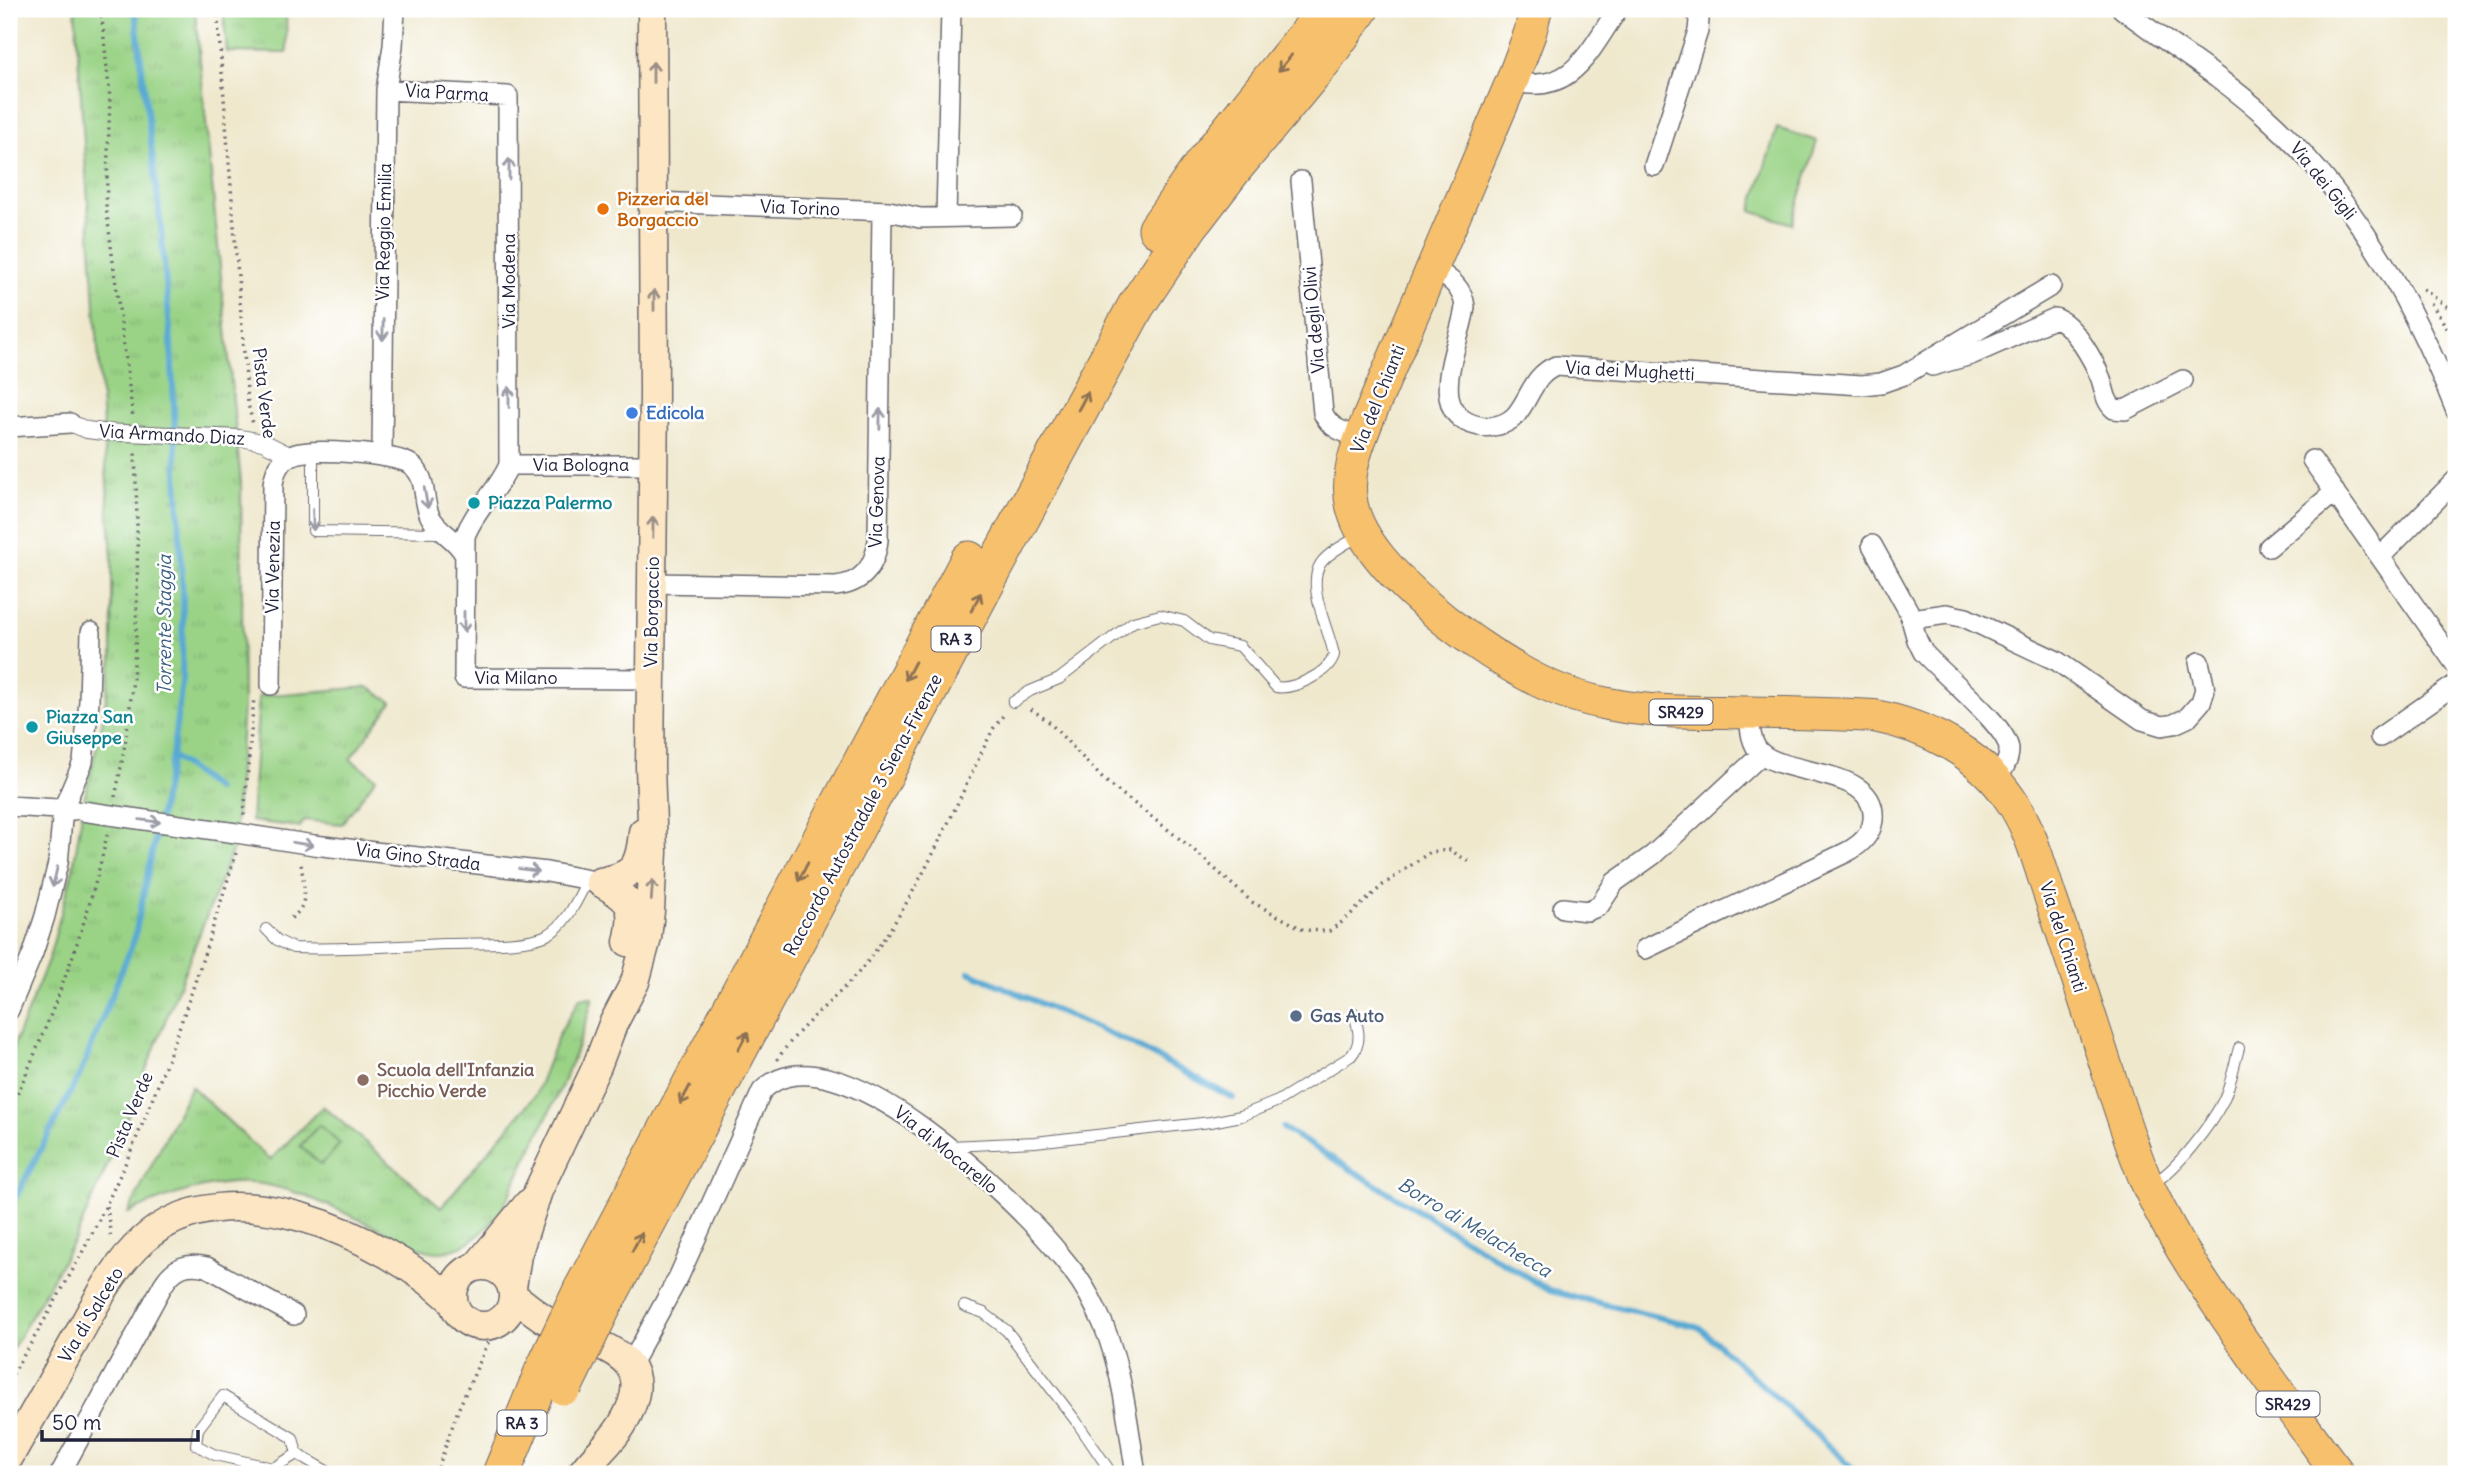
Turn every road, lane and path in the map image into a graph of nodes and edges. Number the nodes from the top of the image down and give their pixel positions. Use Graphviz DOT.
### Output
graph roads {
  1 [pos="101,9"];
  2 [pos="217,9"];
  3 [pos="395,9"];
  4 [pos="652,9"];
  5 [pos="951,9"];
  6 [pos="1327,9"];
  7 [pos="1360,9"];
  8 [pos="1536,9"];
  9 [pos="1618,9"];
  10 [pos="1696,9"];
  11 [pos="2122,9"];
  12 [pos="1512,81"];
  13 [pos="386,90"];
  14 [pos="509,96"];
  15 [pos="1654,166"];
  16 [pos="1301,181"];
  17 [pos="654,202"];
  18 [pos="882,211"];
  19 [pos="1012,216"];
  20 [pos="946,217"];
  21 [pos="1433,268"];
  22 [pos="2417,282"];
  23 [pos="2051,286"];
  24 [pos="2456,313"];
  25 [pos="1911,371"];
  26 [pos="2183,380"];
  27 [pos="2456,411"];
  28 [pos="133,418"];
  29 [pos="71,423"];
  30 [pos="9,427"];
  31 [pos="1361,437"];
  32 [pos="248,439"];
  33 [pos="135,446"];
  34 [pos="313,452"];
  35 [pos="382,455"];
  36 [pos="291,456"];
  37 [pos="2312,460"];
  38 [pos="509,465"];
  39 [pos="654,465"];
  40 [pos="2456,480"];
  41 [pos="2335,492"];
  42 [pos="444,533"];
  43 [pos="1363,534"];
  44 [pos="1872,545"];
  45 [pos="2269,547"];
  46 [pos="464,554"];
  47 [pos="2380,557"];
  48 [pos="653,583"];
  49 [pos="1912,619"];
  50 [pos="91,632"];
  51 [pos="2199,662"];
  52 [pos="2456,665"];
  53 [pos="651,678"];
  54 [pos="2456,684"];
  55 [pos="271,685"];
  56 [pos="254,696"];
  57 [pos="1013,702"];
  58 [pos="1749,712"];
  59 [pos="2379,737"];
  60 [pos="1762,754"];
  61 [pos="650,767"];
  62 [pos="1995,780"];
  63 [pos="9,806"];
  64 [pos="113,807"];
  65 [pos="73,810"];
  66 [pos="108,830"];
  67 [pos="239,833"];
  68 [pos="299,843"];
  69 [pos="1468,861"];
  70 [pos="594,880"];
  71 [pos="1563,908"];
  72 [pos="291,918"];
  73 [pos="266,929"];
  74 [pos="1645,949"];
  75 [pos="9,1010"];
  76 [pos="1354,1013"];
  77 [pos="613,1024"];
  78 [pos="2239,1048"];
  79 [pos="770,1082"];
  80 [pos="9,1113"];
  81 [pos="947,1146"];
  82 [pos="2148,1185"];
  83 [pos="538,1191"];
  84 [pos="407,1264"];
  85 [pos="472,1268"];
  86 [pos="593,1296"];
  87 [pos="453,1301"];
  88 [pos="508,1305"];
  89 [pos="964,1306"];
  90 [pos="294,1315"];
  91 [pos="630,1366"];
  92 [pos="554,1379"];
  93 [pos="9,1380"];
  94 [pos="297,1454"];
  95 [pos="9,1457"];
  96 [pos="60,1474"];
  97 [pos="332,1474"];
  98 [pos="436,1474"];
  99 [pos="501,1474"];
  100 [pos="529,1474"];
  101 [pos="581,1474"];
  102 [pos="1112,1474"];
  103 [pos="1136,1474"];
  104 [pos="2339,1474"];
  1 -- 28 [label="path"];
  2 -- 32 [label="path, Pista Verde"];
  3 -- 13 [label="street, Via Reggio Emilia"];
  17 -- 4 [label="main road, Via Borgaccio, one-way"];
  5 -- 20 [label="street"];
  6 -- 86 [label="highway, Raccordo Autostradale 3 Siena-Firenze / RA 3, one-way"];
  86 -- 7 [label="highway, Raccordo Autostradale 3 Siena-Firenze / RA 3, one-way"];
  8 -- 12 [label="main road, Via del Chianti / SR429"];
  9 -- 12 [label="street"];
  10 -- 15 [label="street"];
  11 -- 27 [label="street, Via dei Gigli"];
  12 -- 21 [label="main road, Via del Chianti / SR429"];
  13 -- 14 [label="street, Via Parma"];
  13 -- 35 [label="street, Via Reggio Emilia, one-way"];
  38 -- 14 [label="street, Via Modena, one-way"];
  16 -- 31 [label="street, Via degli Olivi"];
  17 -- 18 [label="street, Via Torino"];
  39 -- 17 [label="main road, Via Borgaccio, one-way"];
  18 -- 20 [label="street, Via Torino"];
  48 -- 18 [label="street, Via Genova, one-way"];
  19 -- 20 [label="street, Via Torino"];
  21 -- 25 [label="street, Via dei Mughetti"];
  21 -- 31 [label="main road, Via del Chianti / SR429"];
  22 -- 24 [label="path"];
  23 -- 25 [label="street, Via dei Mughetti"];
  25 -- 26 [label="street, Via dei Mughetti"];
  29 -- 30 [label="street, Via Armando Diaz"];
  29 -- 32 [label="street, Via Armando Diaz, bridge"];
  31 -- 43 [label="main road, Via del Chianti / SR429"];
  32 -- 36 [label="street, Via Armando Diaz"];
  33 -- 64 [label="path"];
  34 -- 35 [label="street"];
  34 -- 36 [label="street"];
  34 -- 42 [label="lane, one-way"];
  35 -- 42 [label="street, one-way"];
  36 -- 55 [label="street, Via Venezia"];
  37 -- 41 [label="street"];
  38 -- 39 [label="street, Via Bologna"];
  38 -- 46 [label="street"];
  48 -- 39 [label="main road, Via Borgaccio, one-way"];
  40 -- 47 [label="street"];
  41 -- 45 [label="street"];
  41 -- 47 [label="street"];
  42 -- 46 [label="street"];
  43 -- 57 [label="lane"];
  43 -- 58 [label="main road, Via del Chianti / SR429"];
  44 -- 49 [label="street"];
  46 -- 53 [label="street, Via Milano, one-way"];
  47 -- 52 [label="street"];
  48 -- 53 [label="main road, Via Borgaccio"];
  49 -- 51 [label="street"];
  49 -- 62 [label="street"];
  50 -- 65 [label="street"];
  53 -- 61 [label="main road, Via Borgaccio"];
  54 -- 59 [label="street"];
  56 -- 67 [label="path, Pista Verde"];
  57 -- 69 [label="path"];
  57 -- 79 [label="path"];
  58 -- 60 [label="street"];
  58 -- 62 [label="main road, Via del Chianti / SR429"];
  60 -- 71 [label="street"];
  60 -- 74 [label="street"];
  61 -- 70 [label="main road"];
  77 -- 61 [label="main road, Via Borgaccio, one-way"];
  62 -- 82 [label="main road, Via del Chianti / SR429"];
  63 -- 65 [label="street, Via Gino Strada"];
  65 -- 67 [label="street, Via Gino Strada, one-way, bridge"];
  65 -- 75 [label="street, one-way"];
  66 -- 80 [label="path"];
  67 -- 68 [label="street, Via Gino Strada"];
  67 -- 93 [label="path, Pista Verde"];
  68 -- 70 [label="street, Via Gino Strada, one-way"];
  68 -- 72 [label="path"];
  70 -- 73 [label="lane"];
  70 -- 77 [label="main road"];
  76 -- 81 [label="lane"];
  77 -- 83 [label="main road, Via Borgaccio"];
  78 -- 82 [label="lane"];
  79 -- 81 [label="street, Via di Mocarello"];
  79 -- 91 [label="street"];
  81 -- 103 [label="street, Via di Mocarello"];
  82 -- 104 [label="main road, Via del Chianti / SR429"];
  83 -- 85 [label="main road, Via Borgaccio"];
  83 -- 88 [label="main road, Via Borgaccio"];
  84 -- 85 [label="main road, Via di Salceto"];
  84 -- 87 [label="main road, Via di Salceto"];
  84 -- 95 [label="main road, Via di Salceto"];
  85 -- 87 [label="main road"];
  85 -- 88 [label="main road"];
  86 -- 92 [label="highway, Raccordo Autostradale 3 Siena-Firenze / RA 3, bridge"];
  87 -- 88 [label="main road"];
  88 -- 91 [label="main road"];
  88 -- 98 [label="path"];
  89 -- 102 [label="lane"];
  90 -- 96 [label="street"];
  91 -- 101 [label="main road"];
  92 -- 99 [label="highway, Raccordo Autostradale 3 Siena-Firenze / RA 3"];
  92 -- 100 [label="highway, Raccordo Autostradale 3 Siena-Firenze / RA 3"];
  94 -- 94 [label="lane"];
  94 -- 97 [label="lane"];
}
